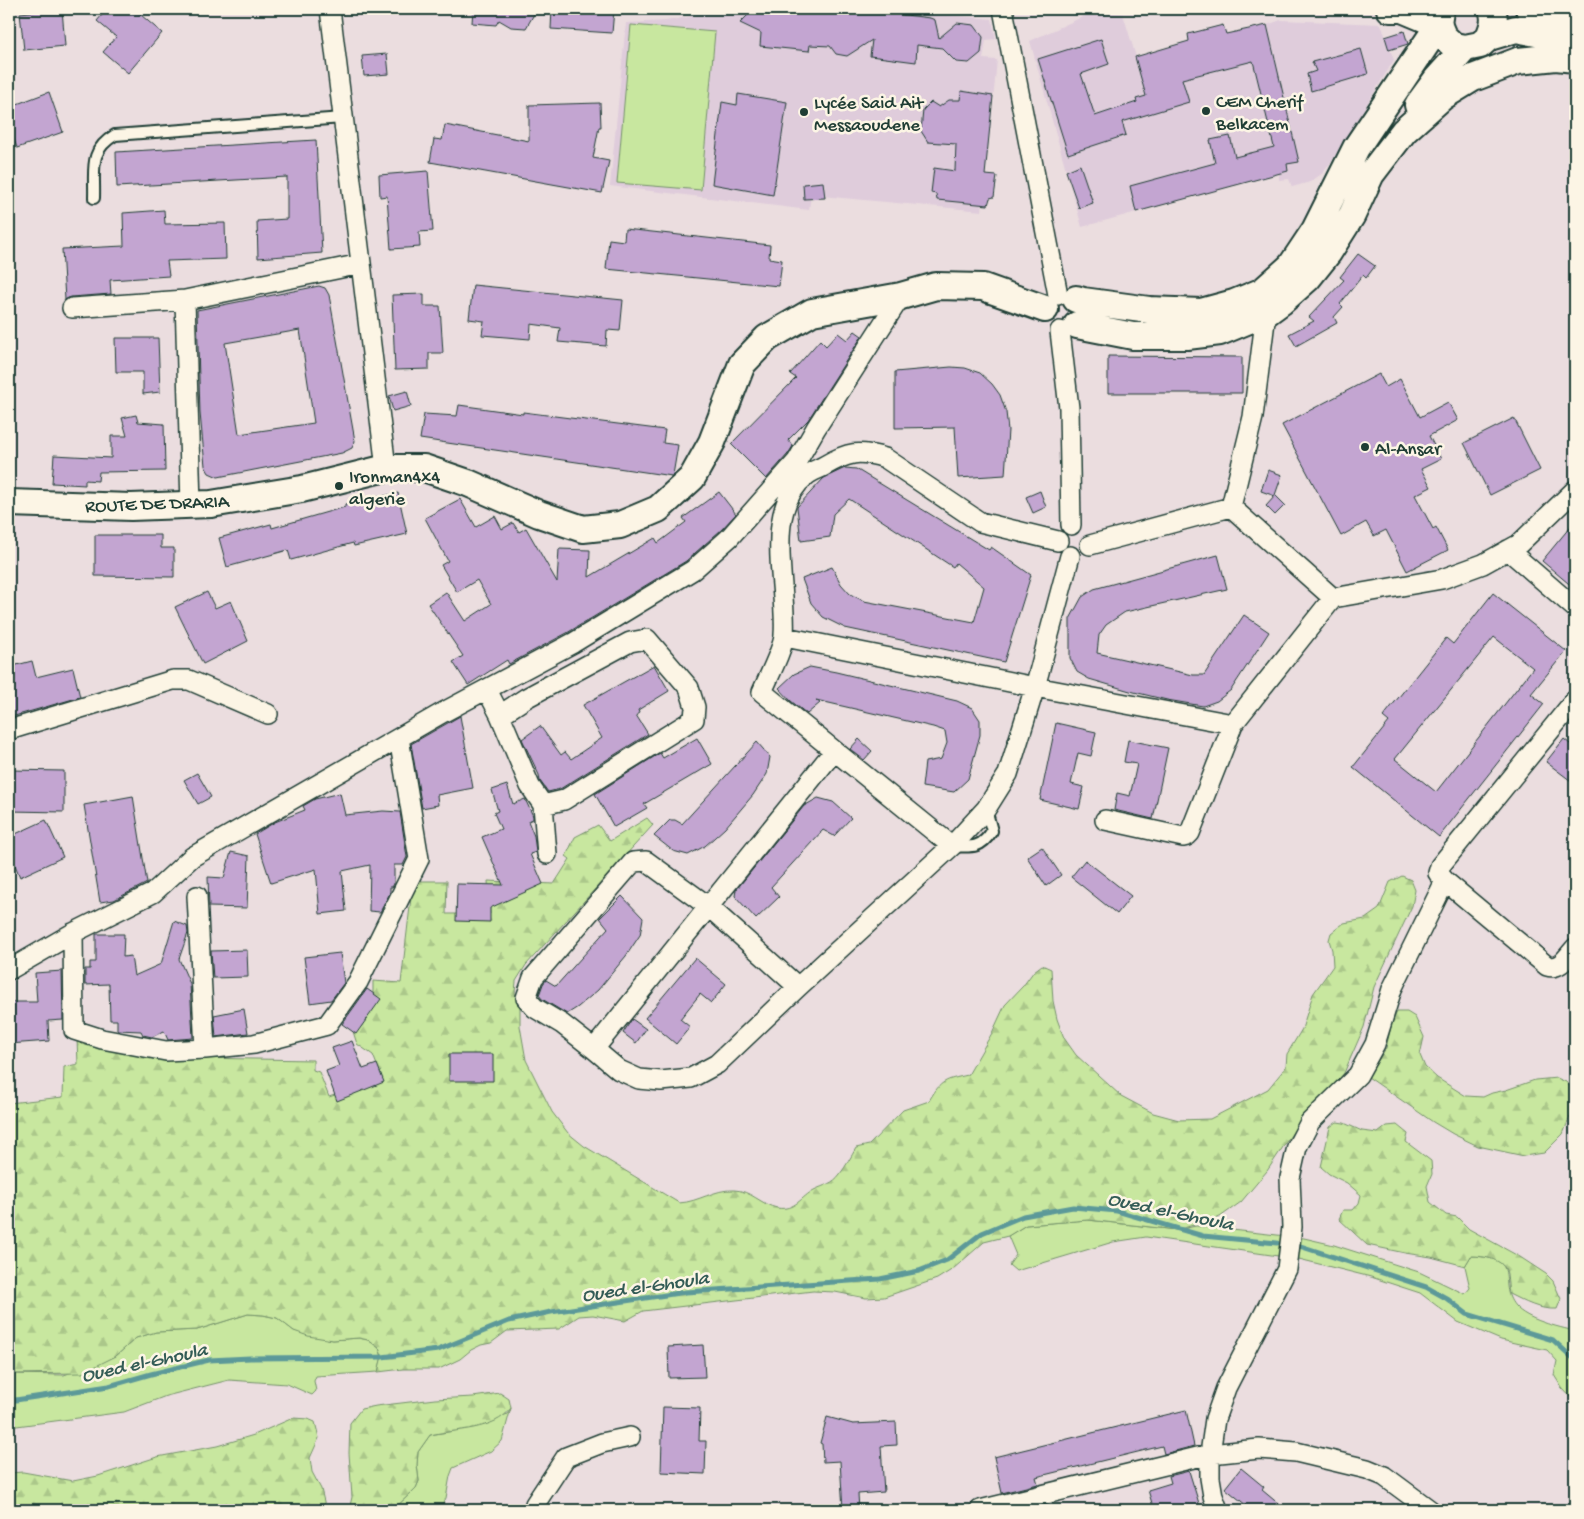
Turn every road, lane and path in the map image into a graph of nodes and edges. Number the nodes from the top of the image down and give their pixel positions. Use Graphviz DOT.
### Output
graph roads {
  1 [pos="330,9"];
  2 [pos="1003,9"];
  3 [pos="1390,9"];
  4 [pos="1492,9"];
  5 [pos="1529,9"];
  6 [pos="1439,19"];
  7 [pos="1575,22"];
  8 [pos="1489,37"];
  9 [pos="1575,43"];
  10 [pos="1465,48"];
  11 [pos="1575,59"];
  12 [pos="343,118"];
  13 [pos="1371,174"];
  14 [pos="94,198"];
  15 [pos="361,264"];
  16 [pos="901,296"];
  17 [pos="185,300"];
  18 [pos="1060,301"];
  19 [pos="72,308"];
  20 [pos="1266,313"];
  21 [pos="1068,328"];
  22 [pos="386,468"];
  23 [pos="1575,490"];
  24 [pos="9,503"];
  25 [pos="191,505"];
  26 [pos="1231,507"];
  27 [pos="1071,525"];
  28 [pos="1058,541"];
  29 [pos="1090,544"];
  30 [pos="1508,550"];
  31 [pos="1070,556"];
  32 [pos="1333,598"];
  33 [pos="1575,608"];
  34 [pos="785,637"];
  35 [pos="1035,688"];
  36 [pos="487,690"];
  37 [pos="1575,700"];
  38 [pos="268,714"];
  39 [pos="500,715"];
  40 [pos="1233,724"];
  41 [pos="9,730"];
  42 [pos="399,738"];
  43 [pos="834,751"];
  44 [pos="543,805"];
  45 [pos="1105,820"];
  46 [pos="952,846"];
  47 [pos="547,854"];
  48 [pos="1445,881"];
  49 [pos="197,896"];
  50 [pos="709,907"];
  51 [pos="73,933"];
  52 [pos="1575,948"];
  53 [pos="9,970"];
  54 [pos="798,987"];
  55 [pos="594,1048"];
  56 [pos="205,1049"];
  57 [pos="630,1437"];
  58 [pos="1210,1454"];
  59 [pos="534,1510"];
  60 [pos="980,1510"];
  61 [pos="1218,1510"];
  62 [pos="1430,1510"];
  1 -- 12 [label="street"];
  2 -- 18 [label="street"];
  3 -- 6 [label="main road"];
  4 -- 8 [label="main road"];
  5 -- 7 [label="main road"];
  6 -- 10 [label="main road"];
  6 -- 18 [label="main road, ROUTE DE DRARIA"];
  8 -- 9 [label="main road"];
  8 -- 10 [label="main road"];
  10 -- 13 [label="main road"];
  11 -- 13 [label="main road"];
  12 -- 14 [label="lane"];
  12 -- 15 [label="street"];
  13 -- 20 [label="main road"];
  15 -- 17 [label="street"];
  15 -- 22 [label="street"];
  16 -- 18 [label="main road, ROUTE DE DRARIA"];
  16 -- 22 [label="main road, ROUTE DE DRARIA"];
  16 -- 36 [label="street"];
  17 -- 19 [label="street"];
  17 -- 25 [label="street"];
  18 -- 21 [label="main road"];
  18 -- 21 [label="main road"];
  20 -- 21 [label="main road"];
  20 -- 26 [label="street"];
  21 -- 27 [label="street"];
  22 -- 25 [label="main road, ROUTE DE DRARIA"];
  23 -- 30 [label="street"];
  24 -- 25 [label="main road, ROUTE DE DRARIA"];
  26 -- 29 [label="street"];
  26 -- 32 [label="street"];
  27 -- 28 [label="street"];
  27 -- 29 [label="street"];
  28 -- 31 [label="street"];
  28 -- 34 [label="street"];
  29 -- 31 [label="street"];
  30 -- 32 [label="street"];
  30 -- 33 [label="street"];
  31 -- 35 [label="street"];
  32 -- 40 [label="street"];
  34 -- 35 [label="street"];
  34 -- 43 [label="street"];
  35 -- 40 [label="street"];
  35 -- 46 [label="street"];
  36 -- 39 [label="street"];
  36 -- 42 [label="street"];
  37 -- 48 [label="street"];
  38 -- 41 [label="street"];
  39 -- 44 [label="street"];
  39 -- 44 [label="street"];
  40 -- 45 [label="street"];
  42 -- 51 [label="street"];
  42 -- 56 [label="street"];
  43 -- 46 [label="street"];
  43 -- 50 [label="street"];
  44 -- 47 [label="street"];
  46 -- 54 [label="street"];
  48 -- 52 [label="street"];
  48 -- 58 [label="street"];
  49 -- 56 [label="street"];
  50 -- 54 [label="street"];
  50 -- 55 [label="street"];
  50 -- 55 [label="street"];
  51 -- 53 [label="street"];
  51 -- 56 [label="street"];
  54 -- 55 [label="street"];
  57 -- 59 [label="street"];
  58 -- 60 [label="street"];
  58 -- 61 [label="street"];
  58 -- 62 [label="street"];
}
